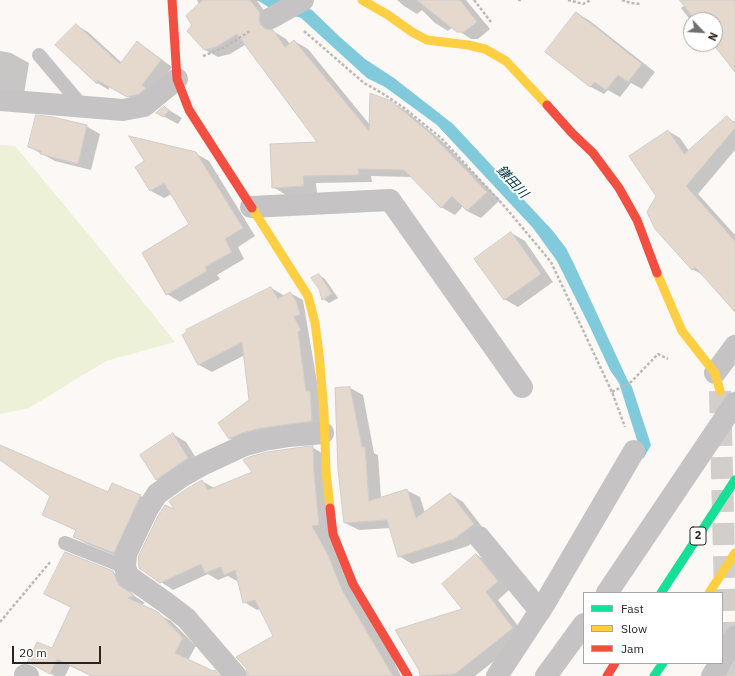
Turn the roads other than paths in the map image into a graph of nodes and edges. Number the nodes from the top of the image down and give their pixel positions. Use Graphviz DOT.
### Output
graph roads {
  1 [pos="172,0"];
  2 [pos="362,0"];
  3 [pos="301,1"];
  4 [pos="276,16"];
  5 [pos="38,55"];
  6 [pos="177,79"];
  7 [pos="0,100"];
  8 [pos="82,106"];
  9 [pos="251,207"];
  10 [pos="735,346"];
  11 [pos="522,387"];
  12 [pos="724,389"];
  13 [pos="323,434"];
  14 [pos="634,451"];
  15 [pos="735,480"];
  16 [pos="479,537"];
  17 [pos="65,543"];
  18 [pos="735,553"];
  19 [pos="125,567"];
  20 [pos="608,592"];
  21 [pos="662,592"];
  22 [pos="710,592"];
  23 [pos="540,610"];
  24 [pos="583,625"];
  25 [pos="735,637"];
  26 [pos="723,657"];
  27 [pos="614,664"];
  28 [pos="662,664"];
  29 [pos="719,664"];
  30 [pos="236,676"];
  31 [pos="408,676"];
  32 [pos="497,676"];
  33 [pos="546,676"];
  34 [pos="607,676"];
  35 [pos="654,676"];
  36 [pos="712,676"];
  1 -- 6 [label="main road"];
  2 -- 12 [label="main road"];
  3 -- 4 [label="street"];
  5 -- 8 [label="lane"];
  6 -- 8 [label="street"];
  6 -- 9 [label="main road"];
  7 -- 8 [label="street"];
  9 -- 11 [label="street"];
  9 -- 13 [label="main road"];
  10 -- 12 [label="street"];
  12 -- 20 [label="street"];
  13 -- 19 [label="street"];
  13 -- 31 [label="main road"];
  14 -- 23 [label="street"];
  15 -- 21 [label="main road, 2"];
  16 -- 23 [label="street"];
  17 -- 19 [label="lane"];
  18 -- 22 [label="main road"];
  19 -- 30 [label="street"];
  23 -- 32 [label="street"];
  24 -- 33 [label="street"];
  25 -- 26 [label="street"];
  27 -- 34 [label="main road"];
  28 -- 35 [label="main road"];
  29 -- 36 [label="street"];
}
